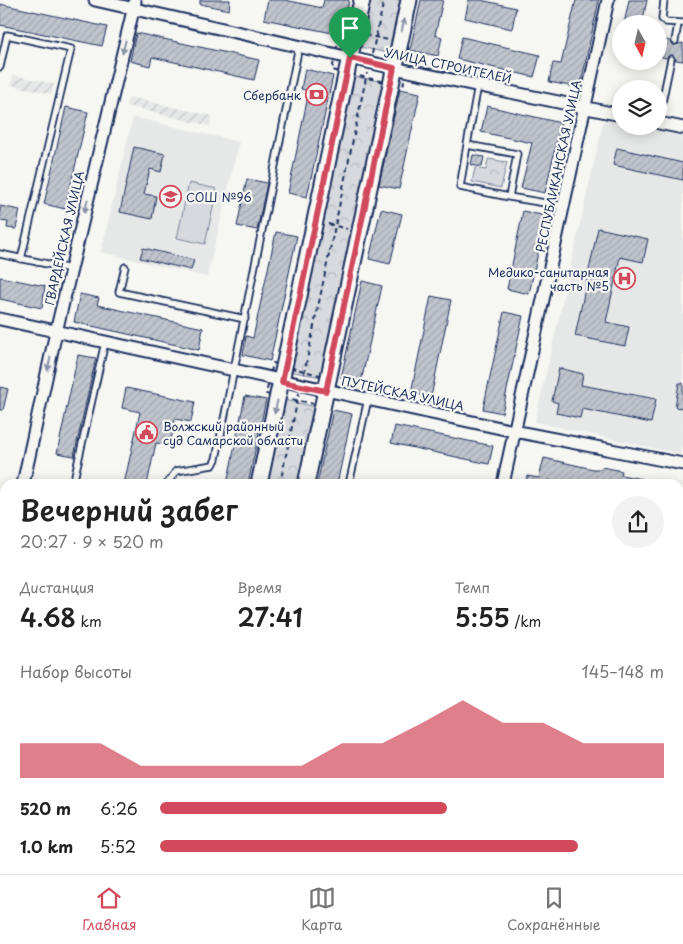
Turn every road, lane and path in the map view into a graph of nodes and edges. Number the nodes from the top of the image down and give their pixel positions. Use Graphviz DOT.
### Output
graph roads {
  1 [pos="95,0"];
  2 [pos="362,0"];
  3 [pos="384,0"];
  4 [pos="409,0"];
  5 [pos="608,0"];
  6 [pos="664,0"];
  7 [pos="134,4"];
  8 [pos="681,24"];
  9 [pos="350,34"];
  10 [pos="376,37"];
  11 [pos="675,42"];
  12 [pos="299,46"];
  13 [pos="405,47"];
  14 [pos="350,58"];
  15 [pos="671,59"];
  16 [pos="370,62"];
  17 [pos="0,67"];
  18 [pos="394,68"];
  19 [pos="339,72"];
  20 [pos="366,78"];
  21 [pos="667,80"];
  22 [pos="397,85"];
  23 [pos="478,85"];
  24 [pos="585,108"];
  25 [pos="612,113"];
  26 [pos="667,125"];
  27 [pos="683,128"];
  28 [pos="467,145"];
  29 [pos="509,197"];
  30 [pos="563,206"];
  31 [pos="315,221"];
  32 [pos="335,225"];
  33 [pos="360,233"];
  34 [pos="0,254"];
  35 [pos="21,258"];
  36 [pos="125,267"];
  37 [pos="71,269"];
  38 [pos="0,319"];
  39 [pos="245,319"];
  40 [pos="56,332"];
  41 [pos="105,342"];
  42 [pos="279,364"];
  43 [pos="234,370"];
  44 [pos="304,372"];
  45 [pos="282,382"];
  46 [pos="301,385"];
  47 [pos="328,392"];
  48 [pos="272,395"];
  49 [pos="368,399"];
  50 [pos="298,400"];
  51 [pos="514,431"];
  52 [pos="683,464"];
  53 [pos="25,479"];
  54 [pos="74,479"];
  55 [pos="170,479"];
  56 [pos="260,479"];
  57 [pos="281,479"];
  58 [pos="307,479"];
  59 [pos="350,479"];
  60 [pos="504,479"];
  1 -- 7 [label="street, УЛИЦА СТРОИТЕЛЕЙ"];
  2 -- 9 [label="street"];
  3 -- 10 [label="path"];
  13 -- 4 [label="street, one-way"];
  5 -- 24 [label="street, РЕСПУБЛИКАНСКАЯ УЛИЦА"];
  6 -- 8 [label="lane"];
  7 -- 12 [label="street, УЛИЦА СТРОИТЕЛЕЙ"];
  7 -- 37 [label="street, ГВАРДЕЙСКАЯ УЛИЦА, one-way"];
  8 -- 11 [label="lane"];
  9 -- 10 [label="path"];
  9 -- 14 [label="street"];
  10 -- 13 [label="path"];
  10 -- 16 [label="path"];
  12 -- 14 [label="street, УЛИЦА СТРОИТЕЛЕЙ"];
  12 -- 39 [label="lane"];
  13 -- 18 [label="street"];
  14 -- 16 [label="street, УЛИЦА СТРОИТЕЛЕЙ"];
  14 -- 19 [label="street"];
  15 -- 21 [label="lane"];
  16 -- 18 [label="street, УЛИЦА СТРОИТЕЛЕЙ"];
  16 -- 20 [label="path"];
  17 -- 35 [label="lane"];
  18 -- 22 [label="street"];
  18 -- 23 [label="street, УЛИЦА СТРОИТЕЛЕЙ"];
  19 -- 20 [label="path"];
  19 -- 31 [label="street"];
  20 -- 22 [label="path"];
  20 -- 32 [label="path"];
  22 -- 33 [label="street"];
  23 -- 24 [label="street, УЛИЦА СТРОИТЕЛЕЙ"];
  23 -- 28 [label="lane"];
  24 -- 25 [label="street, УЛИЦА СТРОИТЕЛЕЙ"];
  24 -- 30 [label="street, РЕСПУБЛИКАНСКАЯ УЛИЦА"];
  26 -- 27 [label="street"];
  28 -- 29 [label="lane"];
  28 -- 29 [label="lane"];
  29 -- 30 [label="lane"];
  30 -- 51 [label="street, РЕСПУБЛИКАНСКАЯ УЛИЦА"];
  31 -- 32 [label="path"];
  31 -- 42 [label="street"];
  32 -- 33 [label="path"];
  32 -- 44 [label="path"];
  33 -- 47 [label="street"];
  34 -- 35 [label="lane"];
  35 -- 37 [label="lane"];
  36 -- 39 [label="lane"];
  37 -- 40 [label="street, ГВАРДЕЙСКАЯ УЛИЦА"];
  38 -- 40 [label="street, ПУТЕЙСКАЯ УЛИЦА"];
  39 -- 43 [label="lane"];
  40 -- 41 [label="street, ПУТЕЙСКАЯ УЛИЦА"];
  40 -- 53 [label="street, ГВАРДЕЙСКАЯ УЛИЦА, one-way"];
  41 -- 43 [label="street, ПУТЕЙСКАЯ УЛИЦА"];
  41 -- 54 [label="lane"];
  42 -- 44 [label="path"];
  42 -- 45 [label="street"];
  43 -- 45 [label="street, ПУТЕЙСКАЯ УЛИЦА"];
  43 -- 55 [label="lane"];
  44 -- 46 [label="path"];
  44 -- 47 [label="path"];
  45 -- 46 [label="street, ПУТЕЙСКАЯ УЛИЦА"];
  45 -- 48 [label="street"];
  46 -- 47 [label="street, ПУТЕЙСКАЯ УЛИЦА"];
  46 -- 50 [label="path"];
  47 -- 49 [label="street, ПУТЕЙСКАЯ УЛИЦА"];
  47 -- 50 [label="path"];
  47 -- 58 [label="street"];
  48 -- 50 [label="path"];
  48 -- 56 [label="street, one-way"];
  49 -- 51 [label="street, ПУТЕЙСКАЯ УЛИЦА"];
  49 -- 59 [label="lane"];
  50 -- 57 [label="path"];
  51 -- 52 [label="street, ПУТЕЙСКАЯ УЛИЦА"];
  51 -- 60 [label="street, РЕСПУБЛИКАНСКАЯ УЛИЦА"];
}
